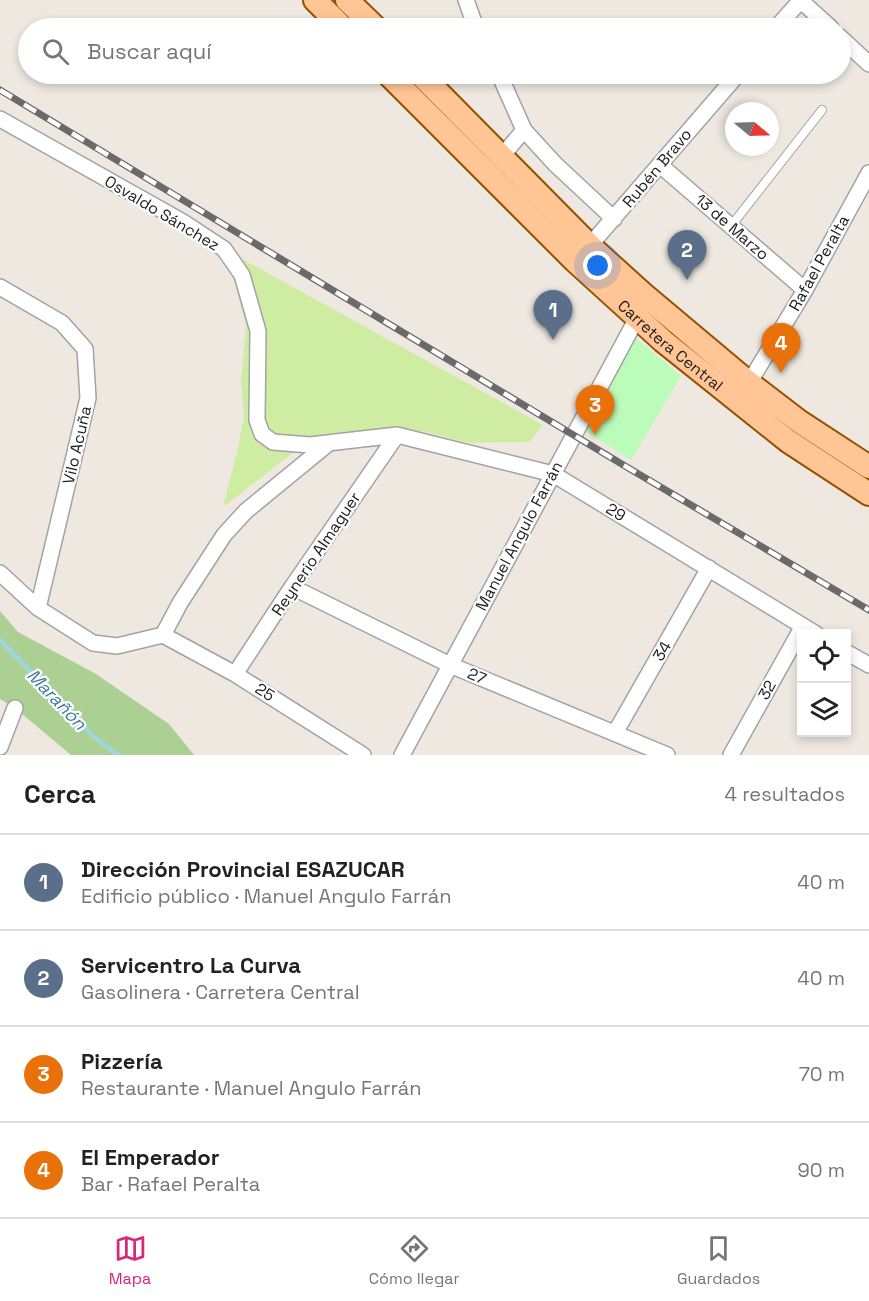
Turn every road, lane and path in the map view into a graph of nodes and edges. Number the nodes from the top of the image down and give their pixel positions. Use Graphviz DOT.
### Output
graph roads {
  1 [pos="315,0"];
  2 [pos="347,0"];
  3 [pos="466,0"];
  4 [pos="800,0"];
  5 [pos="334,18"];
  6 [pos="366,18"];
  7 [pos="472,18"];
  8 [pos="785,18"];
  9 [pos="820,18"];
  10 [pos="851,47"];
  11 [pos="869,64"];
  12 [pos="399,84"];
  13 [pos="430,84"];
  14 [pos="503,84"];
  15 [pos="729,84"];
  16 [pos="822,110"];
  17 [pos="0,118"];
  18 [pos="524,130"];
  19 [pos="502,156"];
  20 [pos="660,165"];
  21 [pos="869,173"];
  22 [pos="614,219"];
  23 [pos="731,226"];
  24 [pos="583,253"];
  25 [pos="0,287"];
  26 [pos="805,290"];
  27 [pos="637,318"];
  28 [pos="749,383"];
  29 [pos="397,435"];
  30 [pos="329,443"];
  31 [pos="869,467"];
  32 [pos="554,474"];
  33 [pos="869,494"];
  34 [pos="709,568"];
  35 [pos="0,573"];
  36 [pos="292,587"];
  37 [pos="38,608"];
  38 [pos="808,629"];
  39 [pos="163,635"];
  40 [pos="797,651"];
  41 [pos="851,655"];
  42 [pos="450,665"];
  43 [pos="869,665"];
  44 [pos="235,674"];
  45 [pos="15,708"];
  46 [pos="615,733"];
  47 [pos="0,747"];
  48 [pos="363,755"];
  49 [pos="402,755"];
  50 [pos="667,755"];
  51 [pos="731,755"];
  1 -- 5 [label="main road"];
  2 -- 6 [label="main road"];
  3 -- 7 [label="street"];
  4 -- 8 [label="street"];
  4 -- 9 [label="street"];
  10 -- 11 [label="street"];
  12 -- 24 [label="main road, Carretera Central"];
  13 -- 19 [label="main road, Carretera Central"];
  14 -- 18 [label="street"];
  15 -- 20 [label="street, Rubén Bravo"];
  16 -- 23 [label="lane"];
  17 -- 30 [label="street, Osvaldo Sánchez"];
  18 -- 19 [label="street"];
  18 -- 22 [label="street"];
  19 -- 24 [label="main road, Carretera Central"];
  20 -- 22 [label="street, Rubén Bravo"];
  20 -- 23 [label="street, 13 de Marzo"];
  21 -- 26 [label="street, Rafael Peralta"];
  22 -- 24 [label="street, Rubén Bravo"];
  23 -- 26 [label="street, 13 de Marzo"];
  24 -- 27 [label="main road, Carretera Central"];
  24 -- 28 [label="main road, Carretera Central"];
  25 -- 37 [label="street, Vilo Acuña"];
  26 -- 28 [label="street, Rafael Peralta"];
  27 -- 32 [label="street, Manuel Angulo Farrán"];
  27 -- 33 [label="main road, Carretera Central"];
  28 -- 31 [label="main road, Carretera Central"];
  29 -- 30 [label="street, Osvaldo Sánchez"];
  29 -- 32 [label="street, 29"];
  29 -- 36 [label="street, Reynerio Almaguer"];
  30 -- 39 [label="street"];
  32 -- 34 [label="street, 29"];
  32 -- 42 [label="street, Manuel Angulo Farrán"];
  34 -- 38 [label="street, 29"];
  34 -- 46 [label="street, 34"];
  35 -- 37 [label="street"];
  36 -- 42 [label="street, 27"];
  36 -- 44 [label="street, Reynerio Almaguer"];
  37 -- 39 [label="street"];
  39 -- 44 [label="street, 25"];
  40 -- 51 [label="street, 32"];
  41 -- 43 [label="street"];
  42 -- 46 [label="street, 27"];
  42 -- 49 [label="street, Manuel Angulo Farrán"];
  44 -- 48 [label="street, 25"];
  45 -- 47 [label="street"];
  46 -- 50 [label="street, 27"];
}
